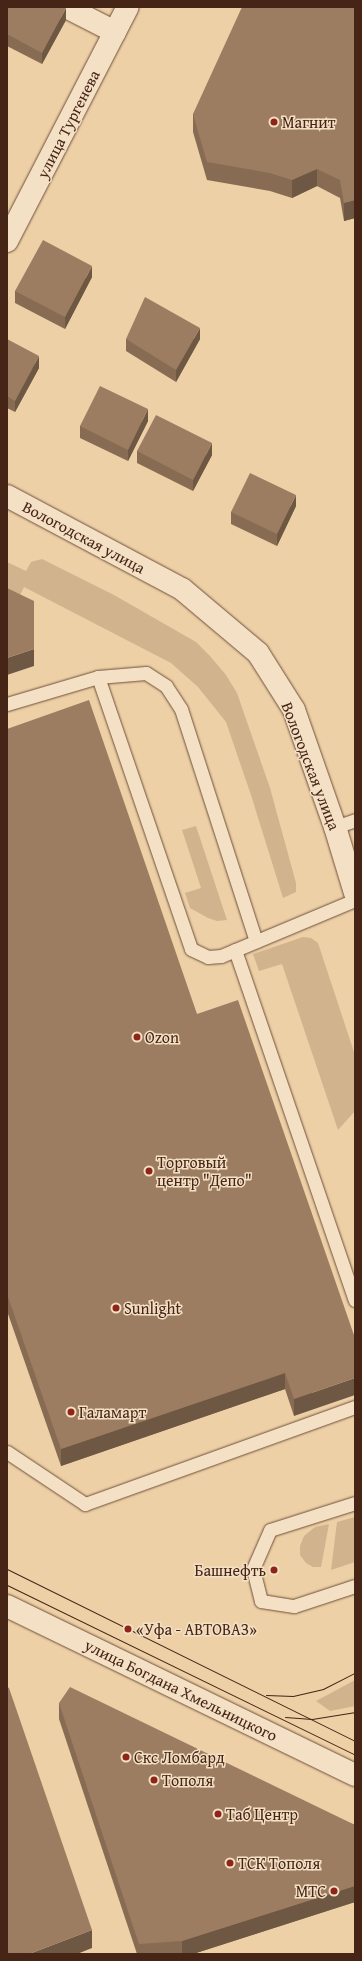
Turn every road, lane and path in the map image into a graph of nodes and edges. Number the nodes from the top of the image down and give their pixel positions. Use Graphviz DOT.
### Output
graph roads {
  1 [pos="66,7"];
  2 [pos="128,7"];
  3 [pos="115,32"];
  4 [pos="7,240"];
  5 [pos="7,496"];
  6 [pos="98,677"];
  7 [pos="7,704"];
  8 [pos="355,820"];
  9 [pos="335,827"];
  10 [pos="355,893"];
  11 [pos="355,900"];
  12 [pos="256,941"];
  13 [pos="235,950"];
  14 [pos="355,1300"];
  15 [pos="355,1407"];
  16 [pos="7,1452"];
  17 [pos="355,1503"];
  18 [pos="355,1586"];
  19 [pos="7,1606"];
  20 [pos="355,1775"];
  1 -- 3 [label="main road"];
  2 -- 3 [label="main road, улица Тургенева"];
  3 -- 4 [label="main road, улица Тургенева"];
  5 -- 9 [label="main road, Вологодская улица"];
  6 -- 7 [label="lane"];
  6 -- 12 [label="lane"];
  6 -- 13 [label="lane"];
  8 -- 9 [label="lane"];
  9 -- 10 [label="main road, Вологодская улица"];
  11 -- 12 [label="lane"];
  12 -- 13 [label="lane"];
  13 -- 14 [label="lane"];
  15 -- 16 [label="lane"];
  17 -- 18 [label="lane"];
  19 -- 20 [label="main road, улица Богдана Хмельницкого"];
}
